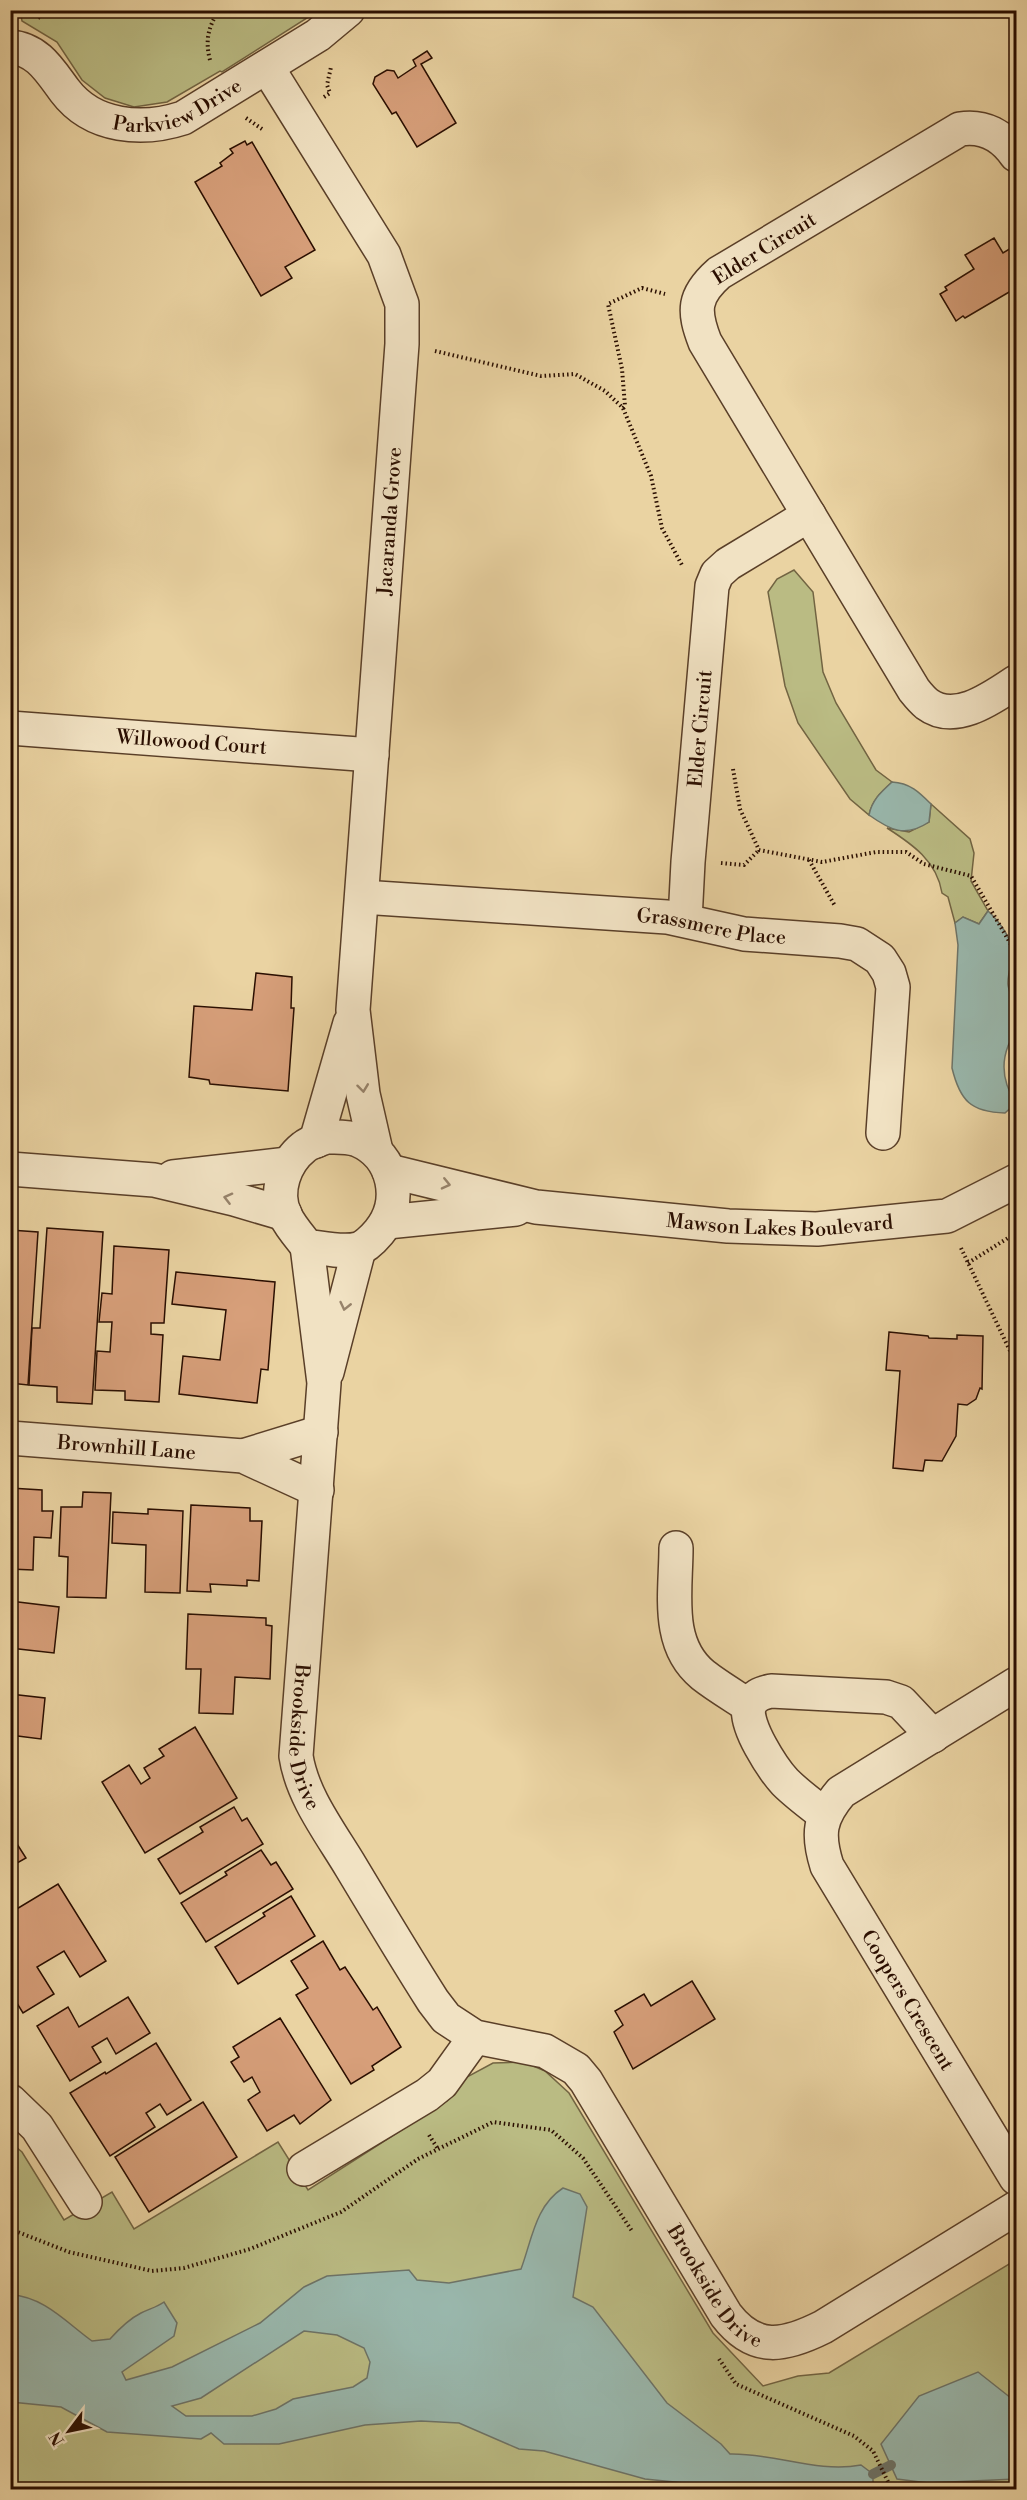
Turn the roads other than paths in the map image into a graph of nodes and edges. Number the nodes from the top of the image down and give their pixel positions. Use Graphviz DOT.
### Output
graph roads {
  1 [pos="348,10"];
  2 [pos="10,47"];
  3 [pos="267,67"];
  4 [pos="1017,155"];
  5 [pos="809,515"];
  6 [pos="1017,682"];
  7 [pos="10,728"];
  8 [pos="372,755"];
  9 [pos="362,897"];
  10 [pos="686,920"];
  11 [pos="354,1010"];
  12 [pos="883,1133"];
  13 [pos="316,1141"];
  14 [pos="382,1161"];
  15 [pos="288,1164"];
  16 [pos="10,1169"];
  17 [pos="153,1180"];
  18 [pos="1017,1181"];
  19 [pos="536,1207"];
  20 [pos="285,1214"];
  21 [pos="387,1222"];
  22 [pos="307,1246"];
  23 [pos="359,1249"];
  24 [pos="324,1383"];
  25 [pos="321,1432"];
  26 [pos="10,1438"];
  27 [pos="243,1456"];
  28 [pos="316,1490"];
  29 [pos="676,1548"];
  30 [pos="1017,1684"];
  31 [pos="749,1706"];
  32 [pos="933,1736"];
  33 [pos="825,1815"];
  34 [pos="475,2037"];
  35 [pos="10,2102"];
  36 [pos="304,2169"];
  37 [pos="1017,2178"];
  38 [pos="85,2202"];
  39 [pos="1017,2208"];
  1 -- 3 [label="street, Parkview Drive"];
  2 -- 3 [label="street, Parkview Drive"];
  3 -- 8 [label="street, Jacaranda Grove"];
  4 -- 5 [label="street, Elder Circuit"];
  5 -- 6 [label="street, Elder Circuit"];
  5 -- 10 [label="street, Elder Circuit"];
  7 -- 8 [label="street, Willowood Court"];
  8 -- 9 [label="street, Jacaranda Grove"];
  9 -- 10 [label="street, Grassmere Place"];
  9 -- 11 [label="street, Jacaranda Grove"];
  10 -- 12 [label="street, Grassmere Place"];
  11 -- 13 [label="street, Jacaranda Grove"];
  11 -- 14 [label="street, Jacaranda Grove, one-way"];
  13 -- 14 [label="street"];
  13 -- 15 [label="street"];
  14 -- 19 [label="street, Mawson Lakes Boulevard, one-way"];
  14 -- 21 [label="street"];
  15 -- 17 [label="street"];
  15 -- 20 [label="street"];
  16 -- 17 [label="street"];
  20 -- 17 [label="street, one-way"];
  18 -- 19 [label="street, Mawson Lakes Boulevard"];
  19 -- 21 [label="street, Mawson Lakes Boulevard"];
  20 -- 22 [label="street"];
  21 -- 23 [label="street"];
  22 -- 23 [label="street"];
  22 -- 24 [label="street, Brookside Drive"];
  23 -- 24 [label="street, Brookside Drive, one-way"];
  24 -- 25 [label="street, Brookside Drive"];
  25 -- 27 [label="street, Brownhill Lane"];
  25 -- 28 [label="street, Brookside Drive"];
  26 -- 27 [label="street, Brownhill Lane"];
  27 -- 28 [label="street, Brownhill Lane"];
  28 -- 34 [label="street, Brookside Drive"];
  29 -- 31 [label="street"];
  30 -- 32 [label="street, Coopers Crescent"];
  31 -- 32 [label="street"];
  31 -- 33 [label="street"];
  32 -- 33 [label="street, Coopers Crescent"];
  33 -- 37 [label="street, Coopers Crescent"];
  34 -- 36 [label="street"];
  34 -- 39 [label="street, Brookside Drive"];
  35 -- 38 [label="street"];
}
